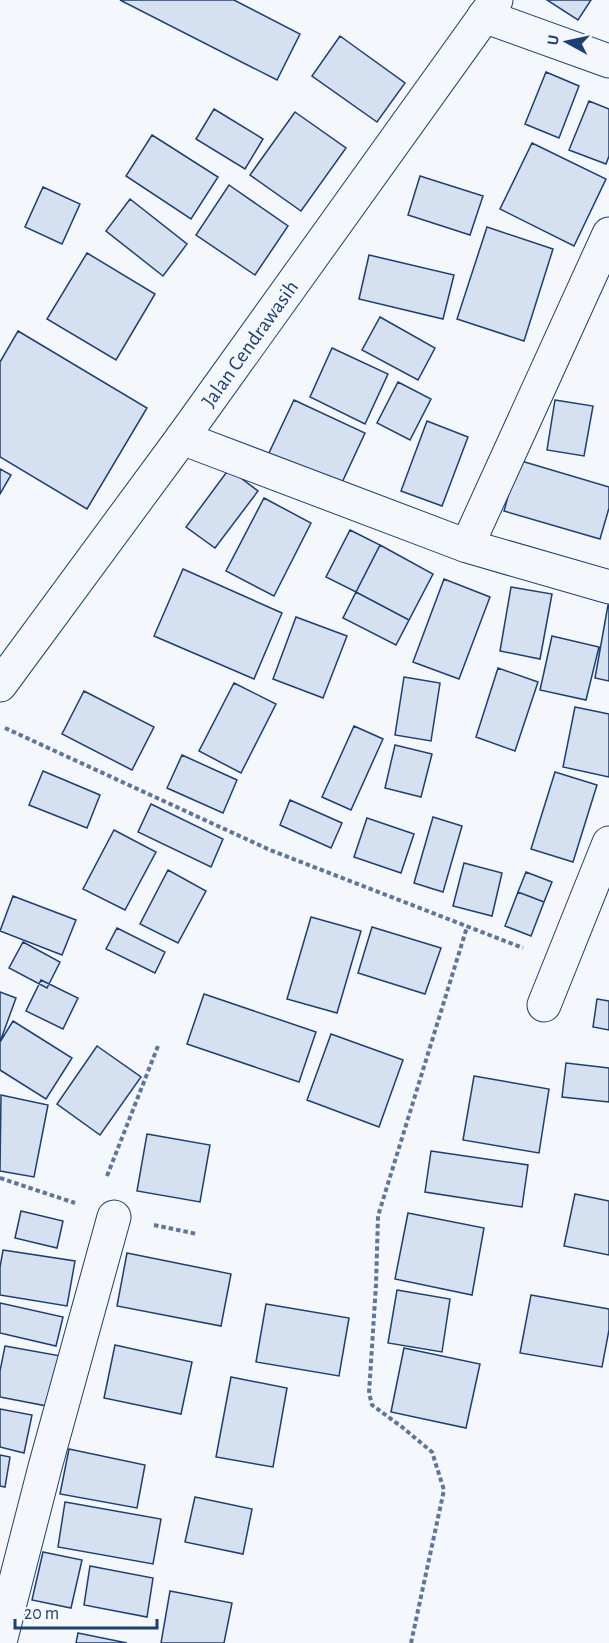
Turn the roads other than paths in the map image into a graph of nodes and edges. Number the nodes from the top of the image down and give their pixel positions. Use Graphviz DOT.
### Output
graph roads {
  1 [pos="490,8"];
  2 [pos="609,61"];
  3 [pos="609,234"];
  4 [pos="182,438"];
  5 [pos="467,546"];
  6 [pos="609,587"];
  7 [pos="0,685"];
  8 [pos="609,843"];
  9 [pos="544,1005"];
  10 [pos="114,1216"];
  11 [pos="0,1642"];
  1 -- 2 [label="street"];
  1 -- 4 [label="street, Jalan Cendrawasih"];
  3 -- 5 [label="street"];
  4 -- 5 [label="street"];
  4 -- 7 [label="street, Jalan Cendrawasih"];
  5 -- 6 [label="street"];
  8 -- 9 [label="street"];
  10 -- 11 [label="street"];
}
